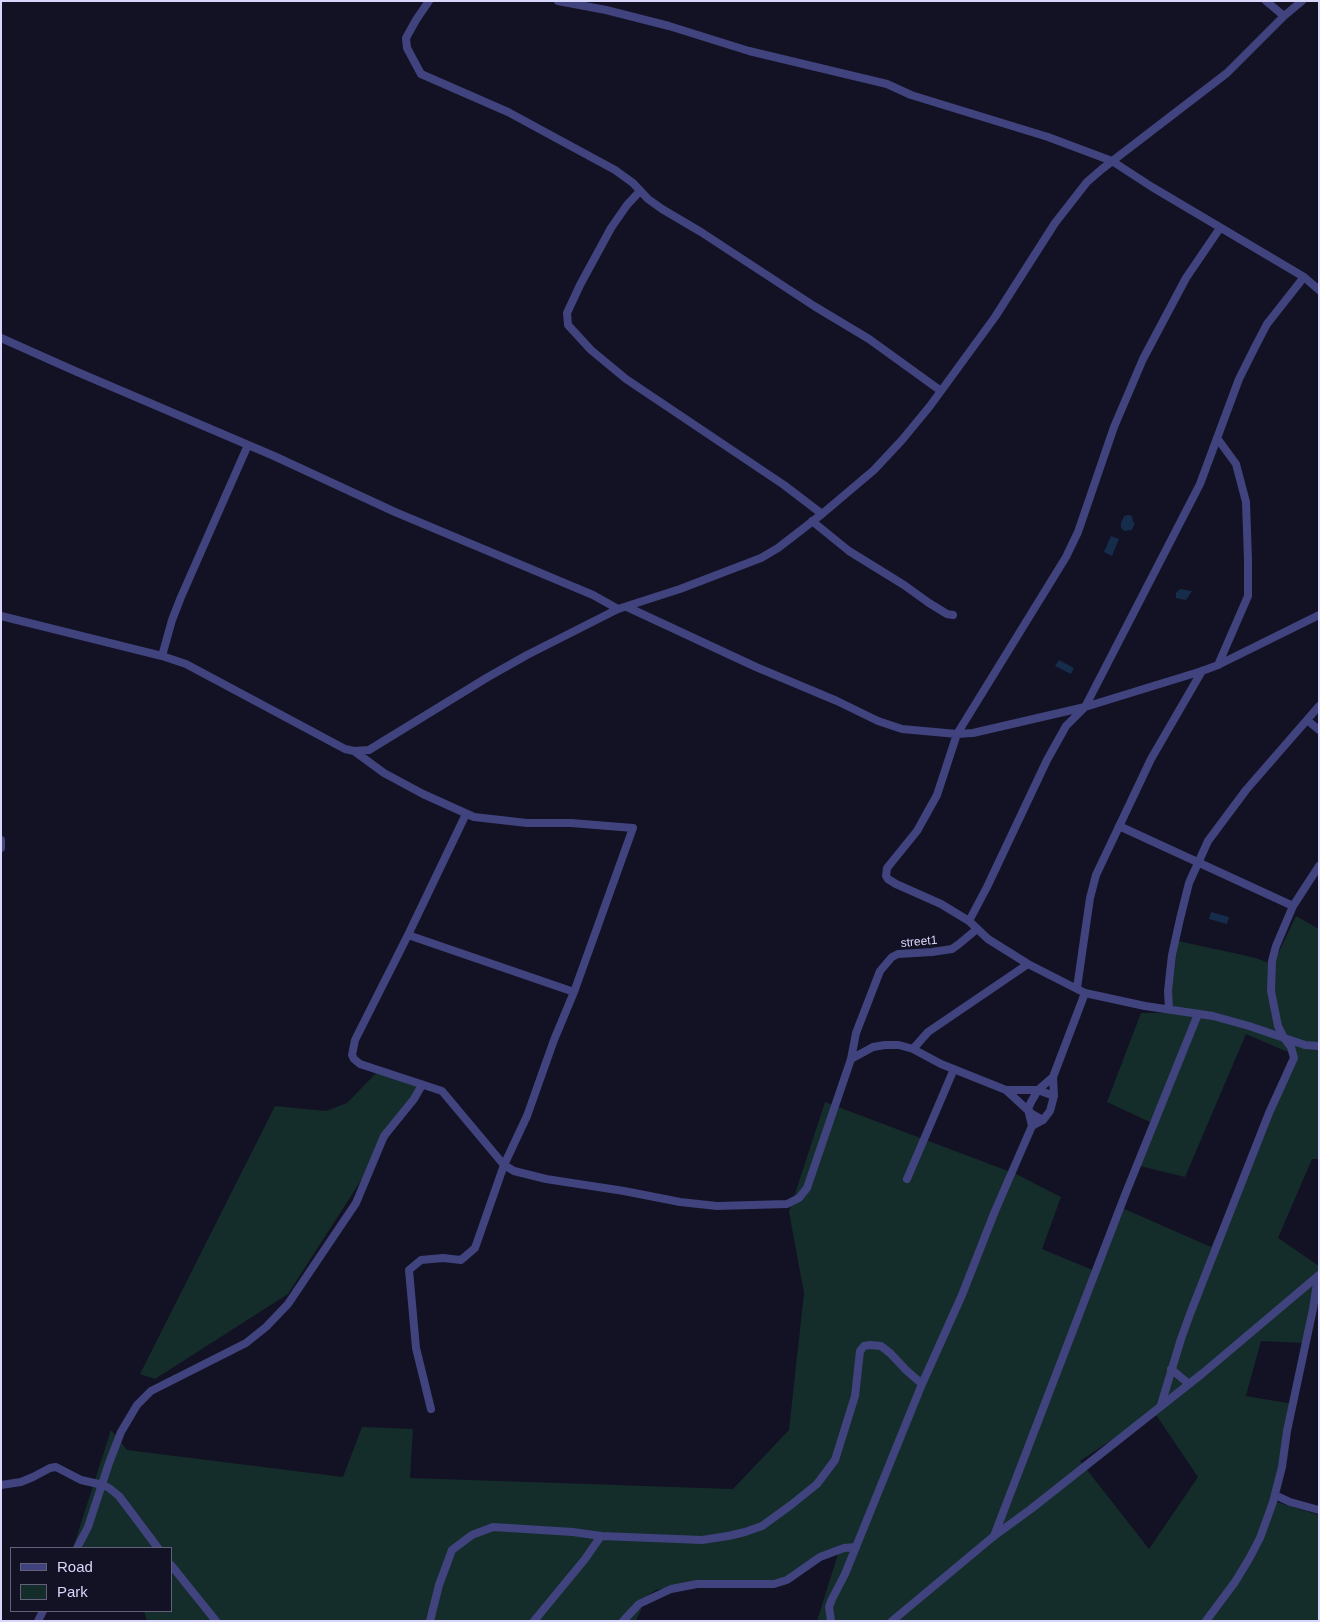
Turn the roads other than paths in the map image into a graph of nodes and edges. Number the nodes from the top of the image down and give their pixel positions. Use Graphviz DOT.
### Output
graph roads {
  1 [pos="429,1"];
  2 [pos="558,1"];
  3 [pos="1266,1"];
  4 [pos="1302,1"];
  5 [pos="1284,16"];
  6 [pos="1112,161"];
  7 [pos="640,191"];
  8 [pos="1220,228"];
  9 [pos="1304,277"];
  10 [pos="1319,290"];
  11 [pos="1,338"];
  12 [pos="941,391"];
  13 [pos="1217,438"];
  14 [pos="248,445"];
  15 [pos="822,514"];
  16 [pos="812,521"];
  17 [pos="627,606"];
  18 [pos="618,609"];
  19 [pos="1318,614"];
  20 [pos="953,615"];
  21 [pos="1,616"];
  22 [pos="162,656"];
  23 [pos="1218,665"];
  24 [pos="1202,671"];
  25 [pos="1319,706"];
  26 [pos="1086,707"];
  27 [pos="1307,720"];
  28 [pos="1319,730"];
  29 [pos="957,734"];
  30 [pos="354,751"];
  31 [pos="466,814"];
  32 [pos="1119,826"];
  33 [pos="1,840"];
  34 [pos="1,848"];
  35 [pos="1198,862"];
  36 [pos="1319,866"];
  37 [pos="1292,906"];
  38 [pos="969,921"];
  39 [pos="977,929"];
  40 [pos="408,935"];
  41 [pos="1028,964"];
  42 [pos="1077,988"];
  43 [pos="574,992"];
  44 [pos="1086,993"];
  45 [pos="1169,1009"];
  46 [pos="1198,1014"];
  47 [pos="1284,1038"];
  48 [pos="1319,1046"];
  49 [pos="913,1049"];
  50 [pos="851,1059"];
  51 [pos="954,1069"];
  52 [pos="1053,1078"];
  53 [pos="422,1085"];
  54 [pos="1006,1090"];
  55 [pos="1038,1090"];
  56 [pos="1054,1096"];
  57 [pos="1028,1109"];
  58 [pos="1043,1120"];
  59 [pos="1032,1126"];
  60 [pos="504,1165"];
  61 [pos="907,1179"];
  62 [pos="1318,1275"];
  63 [pos="1171,1369"];
  64 [pos="922,1384"];
  65 [pos="1189,1384"];
  66 [pos="1161,1405"];
  67 [pos="430,1409"];
  68 [pos="1,1485"];
  69 [pos="103,1485"];
  70 [pos="1275,1495"];
  71 [pos="1319,1510"];
  72 [pos="601,1536"];
  73 [pos="994,1536"];
  74 [pos="78,1547"];
  75 [pos="157,1547"];
  76 [pos="856,1547"];
  77 [pos="172,1565"];
  78 [pos="216,1621"];
  79 [pos="430,1621"];
  80 [pos="534,1621"];
  81 [pos="623,1621"];
  82 [pos="831,1621"];
  83 [pos="892,1621"];
  84 [pos="1206,1621"];
  1 -- 7 [label="street"];
  2 -- 6 [label="street"];
  3 -- 5 [label="street"];
  4 -- 5 [label="street"];
  5 -- 6 [label="street"];
  6 -- 8 [label="street"];
  6 -- 12 [label="street"];
  7 -- 12 [label="street"];
  7 -- 15 [label="street"];
  8 -- 9 [label="street"];
  8 -- 29 [label="street"];
  9 -- 10 [label="street"];
  9 -- 13 [label="street"];
  11 -- 14 [label="street"];
  12 -- 15 [label="street"];
  13 -- 23 [label="street"];
  13 -- 26 [label="street"];
  14 -- 18 [label="street"];
  14 -- 22 [label="street"];
  15 -- 16 [label="street"];
  16 -- 17 [label="street"];
  16 -- 20 [label="street"];
  17 -- 18 [label="street"];
  17 -- 29 [label="street"];
  18 -- 30 [label="street"];
  19 -- 23 [label="street"];
  21 -- 22 [label="street"];
  22 -- 30 [label="street"];
  23 -- 24 [label="street"];
  24 -- 26 [label="street"];
  24 -- 32 [label="street"];
  25 -- 27 [label="street"];
  26 -- 29 [label="street"];
  26 -- 38 [label="street"];
  27 -- 28 [label="street"];
  27 -- 35 [label="street"];
  29 -- 38 [label="street"];
  30 -- 31 [label="street"];
  31 -- 40 [label="street"];
  31 -- 43 [label="street"];
  32 -- 35 [label="street"];
  32 -- 42 [label="street"];
  33 -- 34 [label="street"];
  35 -- 37 [label="street"];
  35 -- 45 [label="street"];
  36 -- 37 [label="street"];
  37 -- 47 [label="street"];
  38 -- 39 [label="street"];
  39 -- 41 [label="street"];
  39 -- 50 [label="street, street1"];
  40 -- 43 [label="street"];
  40 -- 53 [label="street"];
  41 -- 42 [label="street"];
  41 -- 49 [label="street"];
  42 -- 44 [label="street"];
  43 -- 60 [label="street"];
  44 -- 45 [label="street"];
  44 -- 52 [label="street"];
  45 -- 46 [label="street"];
  46 -- 47 [label="street"];
  46 -- 73 [label="street"];
  47 -- 48 [label="street"];
  47 -- 63 [label="street"];
  49 -- 50 [label="street"];
  49 -- 51 [label="street"];
  50 -- 60 [label="street"];
  51 -- 54 [label="street"];
  51 -- 61 [label="street"];
  52 -- 55 [label="street"];
  52 -- 56 [label="street"];
  53 -- 60 [label="street"];
  53 -- 69 [label="street"];
  54 -- 55 [label="street"];
  54 -- 57 [label="street"];
  55 -- 56 [label="street"];
  55 -- 57 [label="street"];
  56 -- 58 [label="street"];
  57 -- 58 [label="street"];
  57 -- 59 [label="street"];
  58 -- 59 [label="street"];
  59 -- 64 [label="street"];
  60 -- 67 [label="street"];
  62 -- 65 [label="street"];
  62 -- 70 [label="street"];
  63 -- 65 [label="street"];
  63 -- 66 [label="street"];
  64 -- 72 [label="street"];
  64 -- 76 [label="street"];
  65 -- 66 [label="street"];
  66 -- 73 [label="street"];
  68 -- 69 [label="street"];
  69 -- 74 [label="street"];
  69 -- 75 [label="street"];
  70 -- 71 [label="street"];
  70 -- 84 [label="street"];
  72 -- 79 [label="street"];
  72 -- 80 [label="street"];
  73 -- 83 [label="street"];
  76 -- 81 [label="street"];
  76 -- 82 [label="street"];
  77 -- 78 [label="street"];
}
